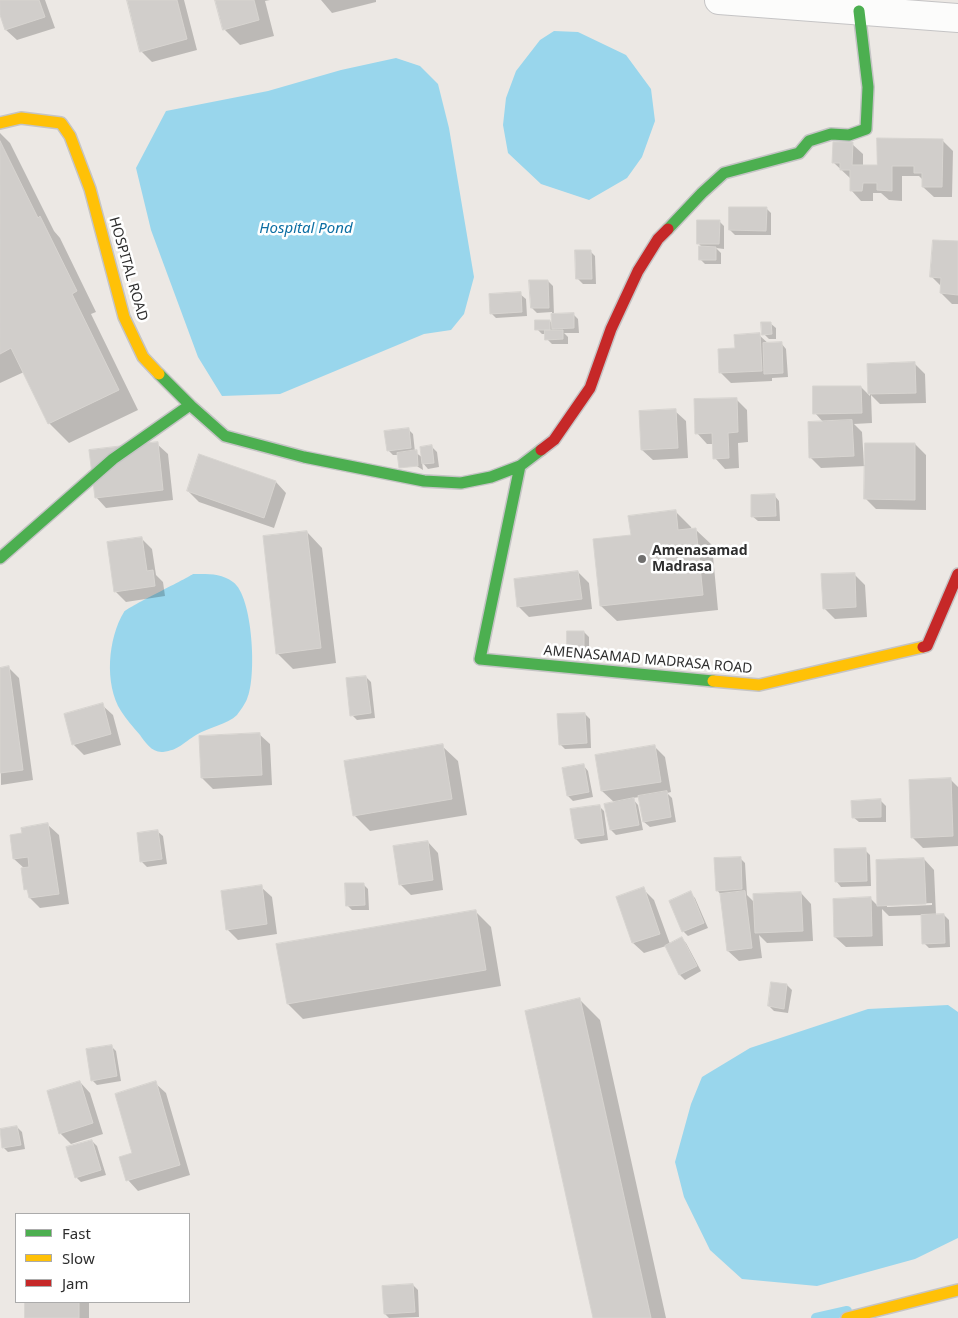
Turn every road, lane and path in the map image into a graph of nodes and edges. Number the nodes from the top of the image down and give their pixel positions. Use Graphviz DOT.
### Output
graph roads {
  1 [pos="719,0"];
  2 [pos="859,11"];
  3 [pos="958,18"];
  4 [pos="0,123"];
  5 [pos="190,405"];
  6 [pos="520,466"];
  7 [pos="0,558"];
  8 [pos="958,574"];
  9 [pos="958,1290"];
  10 [pos="847,1318"];
  1 -- 2 [label="street"];
  2 -- 3 [label="street"];
  2 -- 6 [label="street, HOSPITAL ROAD"];
  4 -- 5 [label="street, HOSPITAL ROAD"];
  5 -- 6 [label="street, HOSPITAL ROAD"];
  5 -- 7 [label="street"];
  6 -- 8 [label="street, AMENASAMAD MADRASA ROAD"];
  9 -- 10 [label="street"];
}
